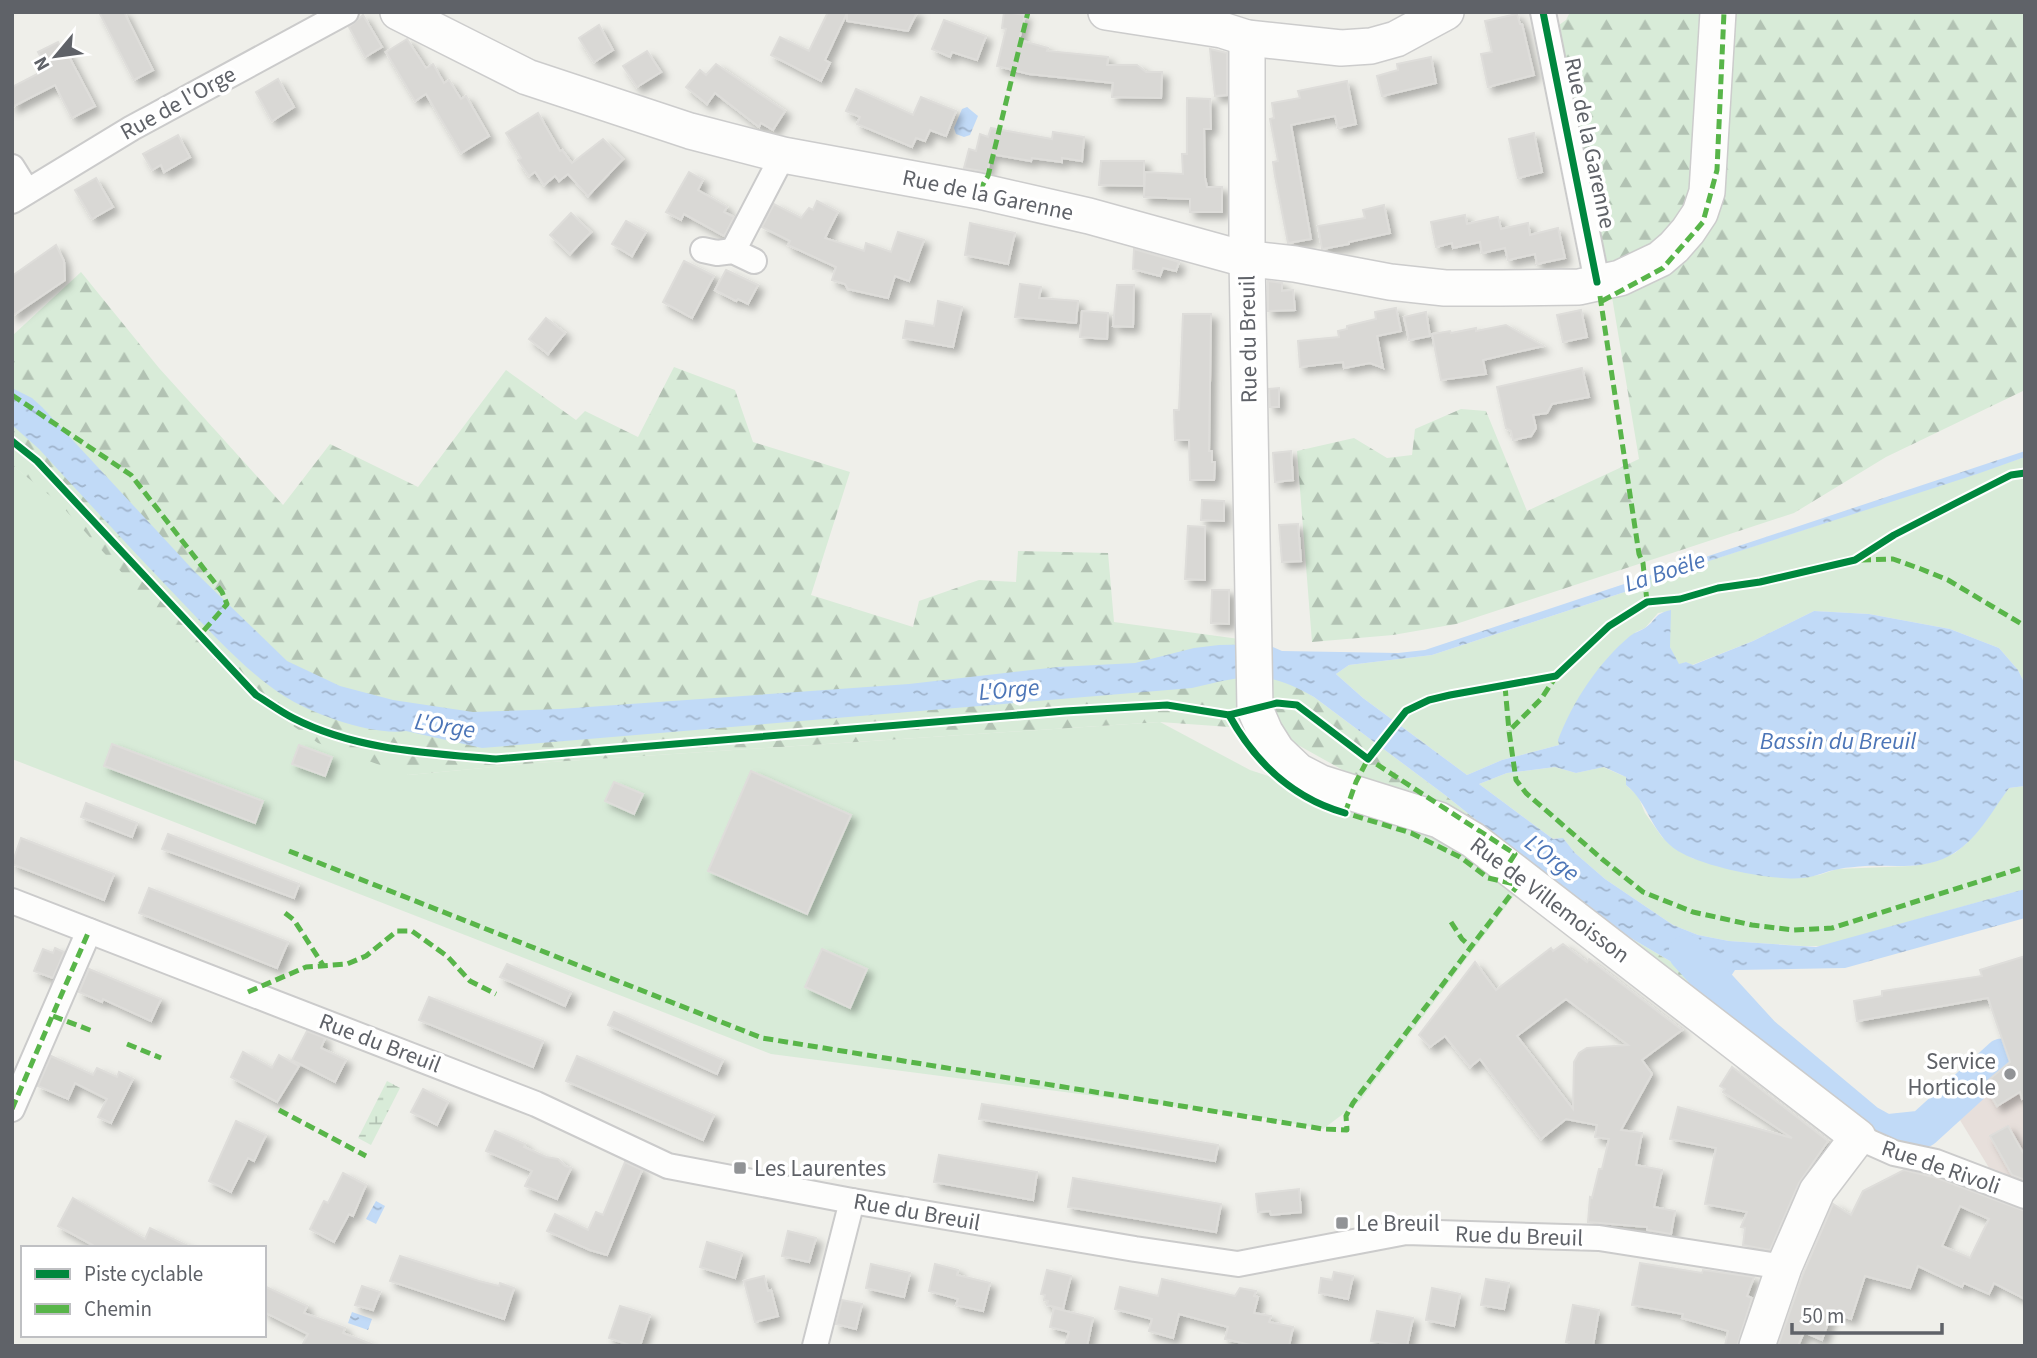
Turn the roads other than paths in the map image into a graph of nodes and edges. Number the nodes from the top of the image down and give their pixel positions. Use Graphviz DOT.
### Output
graph roads {
  1 [pos="346,12"];
  2 [pos="398,12"];
  3 [pos="1105,12"];
  4 [pos="1446,12"];
  5 [pos="1543,12"];
  6 [pos="1718,12"];
  7 [pos="1247,38"];
  8 [pos="783,156"];
  9 [pos="12,167"];
  10 [pos="20,196"];
  11 [pos="703,250"];
  12 [pos="1247,258"];
  13 [pos="1597,282"];
  14 [pos="1255,684"];
  15 [pos="12,901"];
  16 [pos="89,931"];
  17 [pos="12,1109"];
  18 [pos="1858,1137"];
  19 [pos="2025,1196"];
  20 [pos="852,1201"];
  21 [pos="1784,1267"];
  22 [pos="815,1346"];
  23 [pos="1757,1346"];
  1 -- 10 [label="street, Rue de l'Orge"];
  2 -- 8 [label="main road, Rue de la Garenne"];
  3 -- 7 [label="main road"];
  4 -- 7 [label="main road"];
  5 -- 13 [label="street, Rue de la Garenne"];
  6 -- 13 [label="main road, Rue de la Garenne"];
  7 -- 12 [label="main road, Rue du Breuil"];
  8 -- 11 [label="street"];
  8 -- 12 [label="main road, Rue de la Garenne"];
  9 -- 10 [label="street"];
  12 -- 13 [label="main road, Rue de la Garenne"];
  12 -- 14 [label="main road, Rue du Breuil"];
  14 -- 18 [label="main road, Rue de Villemoisson"];
  15 -- 16 [label="street, Rue du Breuil"];
  16 -- 17 [label="street"];
  16 -- 20 [label="street, Rue du Breuil"];
  18 -- 19 [label="street, Rue de Rivoli"];
  18 -- 21 [label="main road"];
  20 -- 21 [label="street, Rue du Breuil"];
  20 -- 22 [label="street"];
  21 -- 23 [label="main road"];
}
